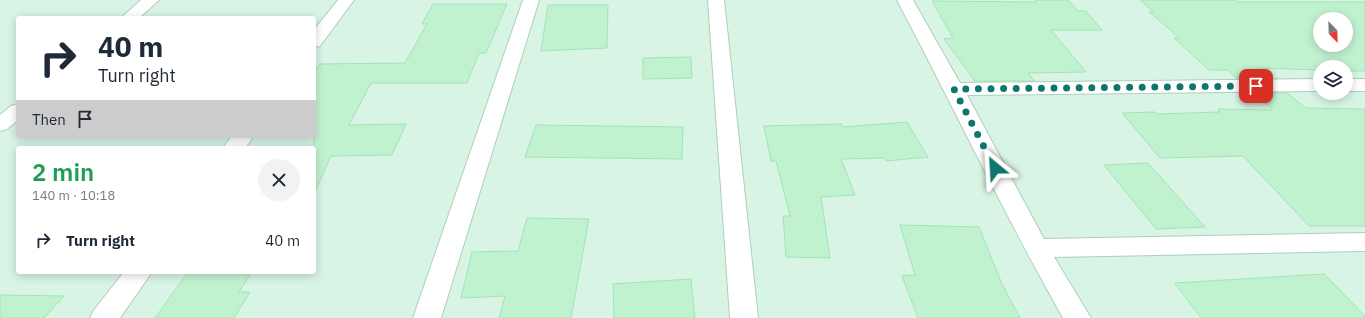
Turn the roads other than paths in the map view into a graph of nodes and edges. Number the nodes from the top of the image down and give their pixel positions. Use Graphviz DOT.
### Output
graph roads {
  1 [pos="150,0"];
  2 [pos="346,0"];
  3 [pos="531,0"];
  4 [pos="716,0"];
  5 [pos="905,0"];
  6 [pos="131,16"];
  7 [pos="316,39"];
  8 [pos="1313,85"];
  9 [pos="1353,85"];
  10 [pos="1365,85"];
  11 [pos="954,89"];
  12 [pos="16,112"];
  13 [pos="0,125"];
  14 [pos="1365,242"];
  15 [pos="1036,248"];
  16 [pos="137,274"];
  17 [pos="104,318"];
  18 [pos="427,318"];
  19 [pos="744,318"];
  20 [pos="1077,318"];
  1 -- 6 [label="street"];
  2 -- 7 [label="street"];
  3 -- 18 [label="street"];
  4 -- 19 [label="street"];
  5 -- 11 [label="street"];
  8 -- 11 [label="street"];
  9 -- 10 [label="street"];
  11 -- 15 [label="street"];
  12 -- 13 [label="street"];
  14 -- 15 [label="street"];
  15 -- 20 [label="street"];
  16 -- 17 [label="street"];
}
